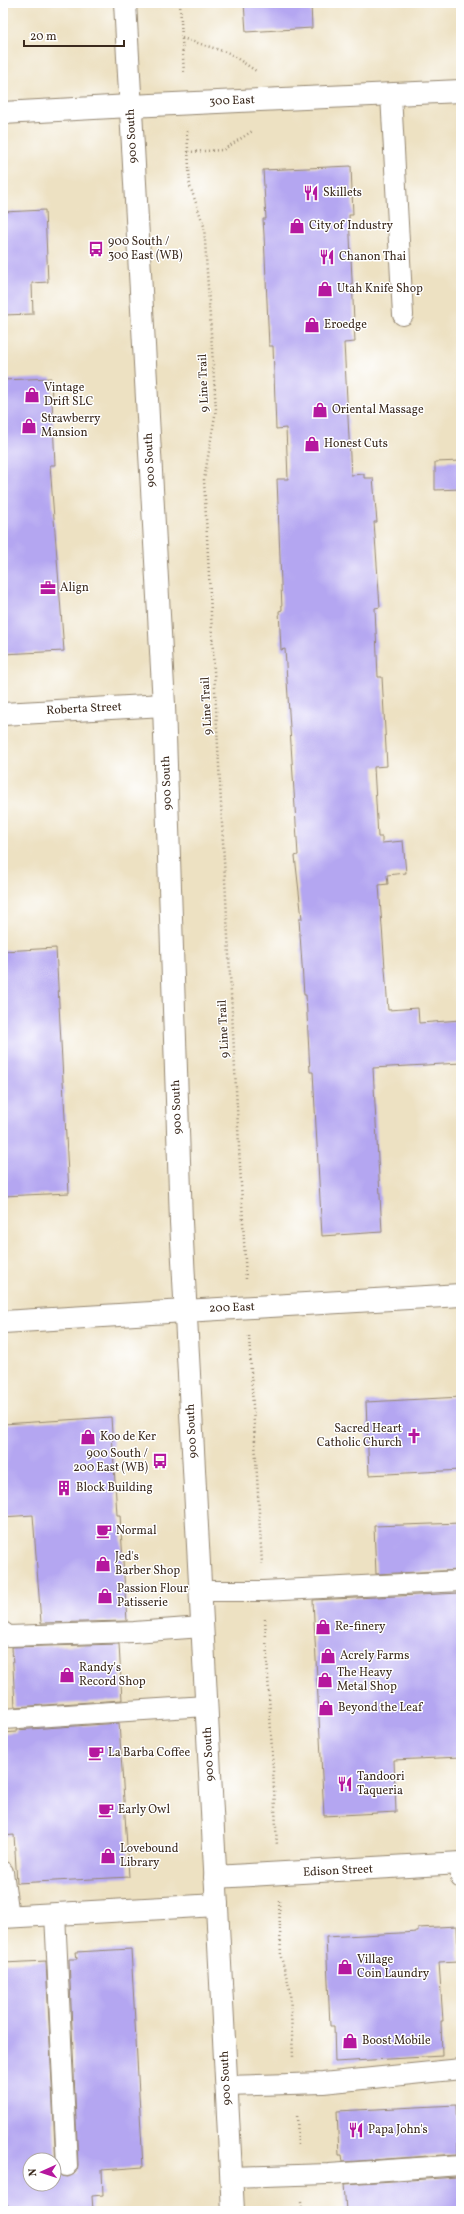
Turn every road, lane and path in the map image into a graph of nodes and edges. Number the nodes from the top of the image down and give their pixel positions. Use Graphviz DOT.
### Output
graph roads {
  1 [pos="125,3"];
  2 [pos="180,3"];
  3 [pos="182,38"];
  4 [pos="228,53"];
  5 [pos="183,66"];
  6 [pos="461,91"];
  7 [pos="391,95"];
  8 [pos="130,106"];
  9 [pos="3,113"];
  10 [pos="188,137"];
  11 [pos="222,150"];
  12 [pos="188,152"];
  13 [pos="403,315"];
  14 [pos="164,705"];
  15 [pos="3,714"];
  16 [pos="246,1277"];
  17 [pos="461,1295"];
  18 [pos="185,1311"];
  19 [pos="3,1322"];
  20 [pos="249,1342"];
  21 [pos="252,1390"];
  22 [pos="461,1581"];
  23 [pos="200,1591"];
  24 [pos="202,1627"];
  25 [pos="3,1632"];
  26 [pos="206,1706"];
  27 [pos="3,1719"];
  28 [pos="275,1796"];
  29 [pos="277,1838"];
  30 [pos="461,1868"];
  31 [pos="3,1872"];
  32 [pos="215,1877"];
  33 [pos="216,1905"];
  34 [pos="55,1914"];
  35 [pos="6,1916"];
  36 [pos="461,2069"];
  37 [pos="226,2086"];
  38 [pos="461,2165"];
  39 [pos="68,2166"];
  40 [pos="231,2177"];
  41 [pos="233,2211"];
  1 -- 8 [label="street, 900 South"];
  2 -- 3 [label="path"];
  3 -- 4 [label="path"];
  3 -- 5 [label="path"];
  6 -- 7 [label="street, 300 East"];
  7 -- 8 [label="street, 300 East"];
  7 -- 13 [label="lane"];
  8 -- 9 [label="street, 300 East"];
  8 -- 14 [label="street, 900 South"];
  10 -- 12 [label="path, 9 Line Trail"];
  11 -- 12 [label="path"];
  12 -- 16 [label="path, 9 Line Trail"];
  14 -- 15 [label="street, Roberta Street"];
  14 -- 18 [label="street, 900 South"];
  17 -- 18 [label="street, 200 East"];
  18 -- 19 [label="street, 200 East"];
  18 -- 23 [label="street, 900 South"];
  20 -- 21 [label="path"];
  22 -- 23 [label="lane"];
  23 -- 24 [label="street, 900 South"];
  24 -- 25 [label="lane"];
  24 -- 26 [label="street, 900 South"];
  26 -- 27 [label="lane"];
  26 -- 32 [label="street, 900 South"];
  28 -- 29 [label="path"];
  30 -- 32 [label="street, Edison Street"];
  31 -- 35 [label="lane"];
  32 -- 33 [label="street, 900 South"];
  33 -- 34 [label="street"];
  33 -- 37 [label="street, 900 South"];
  34 -- 35 [label="street"];
  34 -- 39 [label="lane"];
  36 -- 37 [label="lane"];
  37 -- 40 [label="street, 900 South"];
  38 -- 40 [label="lane"];
  40 -- 41 [label="street, 900 South"];
}
